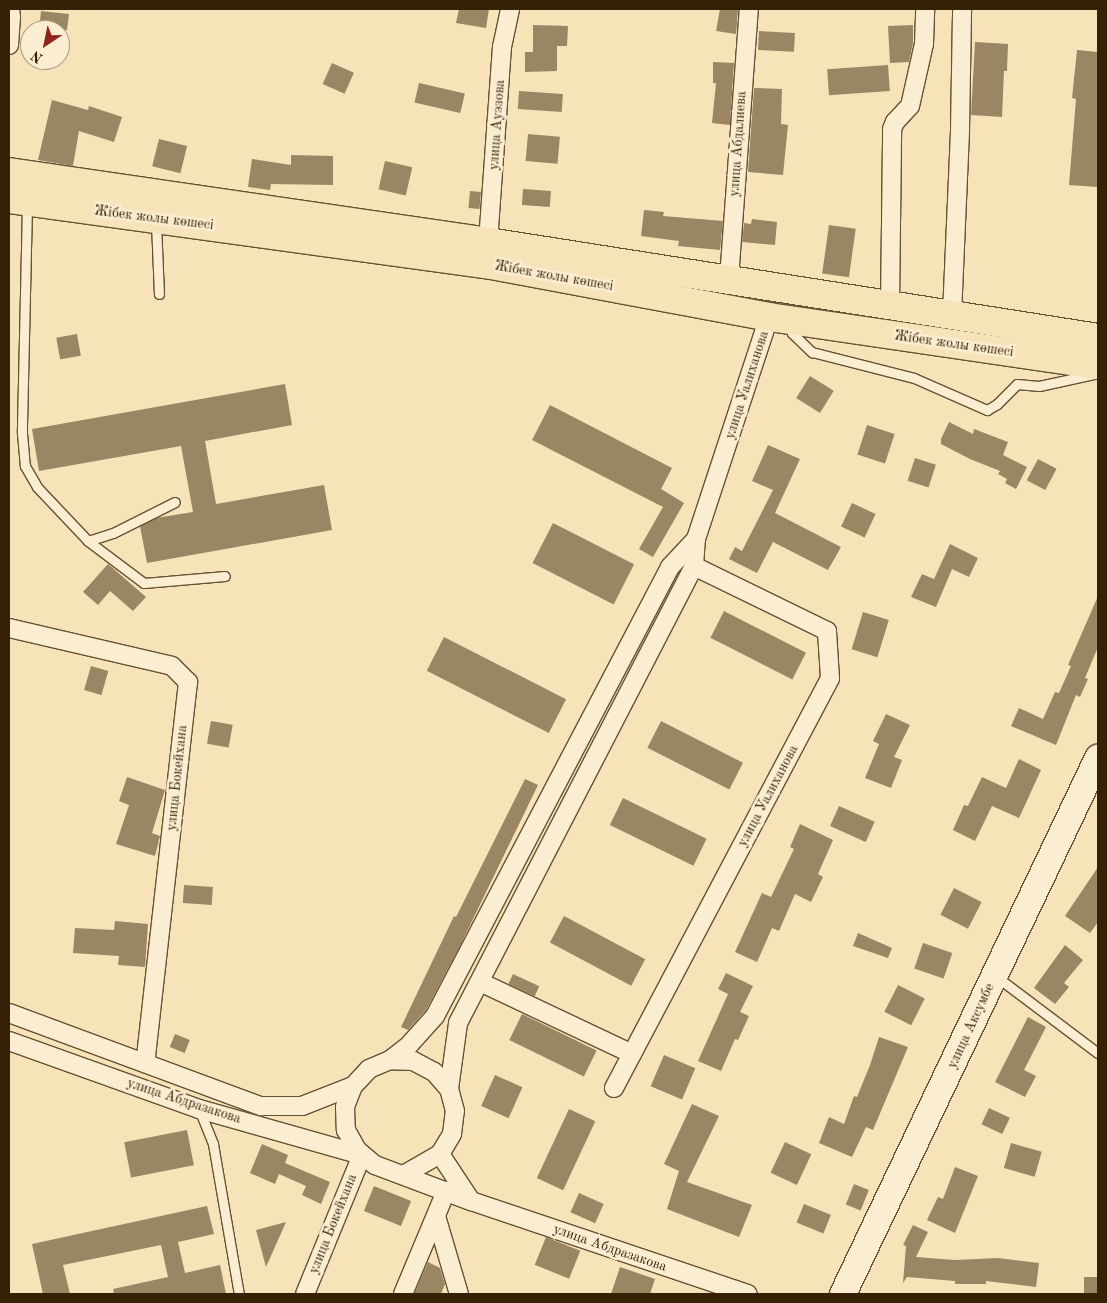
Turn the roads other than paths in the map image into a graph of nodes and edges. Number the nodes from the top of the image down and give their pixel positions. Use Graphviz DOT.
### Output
graph roads {
  1 [pos="10,9"];
  2 [pos="510,9"];
  3 [pos="749,9"];
  4 [pos="924,9"];
  5 [pos="962,9"];
  6 [pos="9,45"];
  7 [pos="9,172"];
  8 [pos="18,201"];
  9 [pos="156,218"];
  10 [pos="488,242"];
  11 [pos="729,279"];
  12 [pos="159,294"];
  13 [pos="890,305"];
  14 [pos="952,315"];
  15 [pos="778,318"];
  16 [pos="1098,338"];
  17 [pos="1098,365"];
  18 [pos="1098,372"];
  19 [pos="175,502"];
  20 [pos="696,539"];
  21 [pos="88,540"];
  22 [pos="694,566"];
  23 [pos="226,576"];
  24 [pos="9,628"];
  25 [pos="1098,758"];
  26 [pos="995,975"];
  27 [pos="480,982"];
  28 [pos="15,1015"];
  29 [pos="10,1047"];
  30 [pos="1098,1052"];
  31 [pos="632,1054"];
  32 [pos="390,1060"];
  33 [pos="145,1063"];
  34 [pos="353,1086"];
  35 [pos="614,1088"];
  36 [pos="449,1089"];
  37 [pos="199,1108"];
  38 [pos="362,1154"];
  39 [pos="440,1154"];
  40 [pos="405,1174"];
  41 [pos="446,1192"];
  42 [pos="471,1201"];
  43 [pos="436,1216"];
  44 [pos="239,1294"];
  45 [pos="305,1294"];
  46 [pos="403,1294"];
  47 [pos="459,1294"];
  48 [pos="748,1294"];
  49 [pos="843,1294"];
  1 -- 6 [label="street"];
  2 -- 10 [label="street, улица Ауэзова"];
  3 -- 11 [label="street, улица Абдалиева"];
  4 -- 13 [label="street"];
  5 -- 14 [label="street"];
  7 -- 10 [label="main road, Жібек жолы көшесі"];
  8 -- 9 [label="main road, Жібек жолы көшесі"];
  8 -- 21 [label="lane"];
  9 -- 12 [label="lane"];
  9 -- 15 [label="main road, Жібек жолы көшесі"];
  10 -- 11 [label="main road, Жібек жолы көшесі"];
  11 -- 13 [label="main road, Жібек жолы көшесі"];
  13 -- 14 [label="main road, Жібек жолы көшесі"];
  14 -- 16 [label="main road, Жібек жолы көшесі"];
  15 -- 17 [label="main road, Жібек жолы көшесі"];
  15 -- 18 [label="lane"];
  15 -- 20 [label="street, улица Уалиханова"];
  19 -- 21 [label="lane"];
  20 -- 22 [label="street, улица Уалиханова"];
  20 -- 32 [label="street, улица Уалиханова"];
  21 -- 23 [label="lane"];
  22 -- 27 [label="street, улица Уалиханова"];
  22 -- 31 [label="street, улица Уалиханова"];
  24 -- 33 [label="street, улица Бокейхана"];
  25 -- 26 [label="main road, улица Аксумбе"];
  26 -- 30 [label="lane"];
  26 -- 49 [label="main road, улица Аксумбе"];
  27 -- 31 [label="street"];
  27 -- 36 [label="street, улица Уалиханова"];
  28 -- 29 [label="street"];
  28 -- 33 [label="street, улица Абдразакова"];
  29 -- 37 [label="street, улица Абдразакова"];
  31 -- 35 [label="street, улица Уалиханова"];
  32 -- 34 [label="street"];
  32 -- 36 [label="street"];
  33 -- 34 [label="street, улица Абдразакова"];
  34 -- 38 [label="street"];
  36 -- 39 [label="street"];
  37 -- 38 [label="street, улица Абдразакова"];
  37 -- 44 [label="lane"];
  38 -- 40 [label="street"];
  38 -- 45 [label="street, улица Бокейхана"];
  39 -- 40 [label="street"];
  39 -- 42 [label="street"];
  40 -- 41 [label="street, улица Абдразакова"];
  41 -- 42 [label="street, улица Абдразакова"];
  41 -- 43 [label="street"];
  42 -- 48 [label="street, улица Абдразакова"];
  43 -- 46 [label="street"];
  43 -- 47 [label="street"];
}
